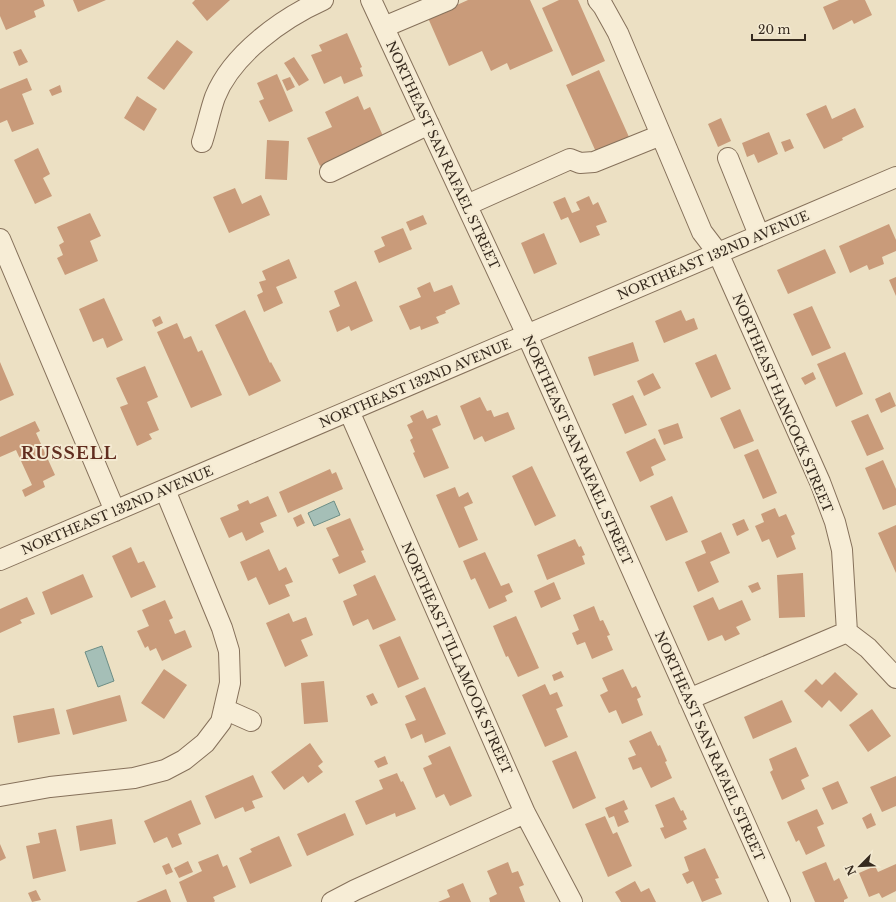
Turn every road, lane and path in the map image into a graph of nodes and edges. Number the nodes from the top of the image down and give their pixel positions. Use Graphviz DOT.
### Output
graph roads {
  1 [pos="323,0"];
  2 [pos="371,0"];
  3 [pos="448,0"];
  4 [pos="598,0"];
  5 [pos="384,28"];
  6 [pos="430,124"];
  7 [pos="661,135"];
  8 [pos="202,142"];
  9 [pos="728,158"];
  10 [pos="330,172"];
  11 [pos="896,177"];
  12 [pos="467,205"];
  13 [pos="759,235"];
  14 [pos="0,239"];
  15 [pos="718,253"];
  16 [pos="527,335"];
  17 [pos="349,412"];
  18 [pos="165,490"];
  19 [pos="115,511"];
  20 [pos="0,560"];
  21 [pos="847,632"];
  22 [pos="896,678"];
  23 [pos="689,699"];
  24 [pos="224,709"];
  25 [pos="251,721"];
  26 [pos="0,796"];
  27 [pos="525,813"];
  28 [pos="332,902"];
  29 [pos="572,902"];
  30 [pos="780,902"];
  1 -- 8 [label="street"];
  2 -- 5 [label="street, NORTHEAST SAN RAFAEL STREET"];
  3 -- 5 [label="street"];
  4 -- 7 [label="street, NORTHEAST HANCOCK STREET"];
  5 -- 6 [label="street, NORTHEAST SAN RAFAEL STREET"];
  6 -- 10 [label="street"];
  6 -- 12 [label="street, NORTHEAST SAN RAFAEL STREET"];
  7 -- 12 [label="street"];
  7 -- 15 [label="street, NORTHEAST HANCOCK STREET"];
  9 -- 13 [label="street"];
  11 -- 13 [label="street, NORTHEAST 132ND AVENUE"];
  12 -- 16 [label="street, NORTHEAST SAN RAFAEL STREET"];
  13 -- 15 [label="street, NORTHEAST 132ND AVENUE"];
  14 -- 19 [label="street"];
  15 -- 16 [label="street, NORTHEAST 132ND AVENUE"];
  15 -- 21 [label="street, NORTHEAST HANCOCK STREET"];
  16 -- 17 [label="street, NORTHEAST 132ND AVENUE"];
  16 -- 23 [label="street, NORTHEAST SAN RAFAEL STREET"];
  17 -- 18 [label="street, NORTHEAST 132ND AVENUE"];
  17 -- 27 [label="street, NORTHEAST TILLAMOOK STREET"];
  18 -- 19 [label="street, NORTHEAST 132ND AVENUE"];
  18 -- 24 [label="street"];
  19 -- 20 [label="street, NORTHEAST 132ND AVENUE"];
  21 -- 22 [label="street"];
  21 -- 23 [label="street"];
  23 -- 30 [label="street, NORTHEAST SAN RAFAEL STREET"];
  24 -- 25 [label="street"];
  24 -- 26 [label="street"];
  27 -- 28 [label="street"];
  27 -- 29 [label="street, NORTHEAST TILLAMOOK STREET"];
}
